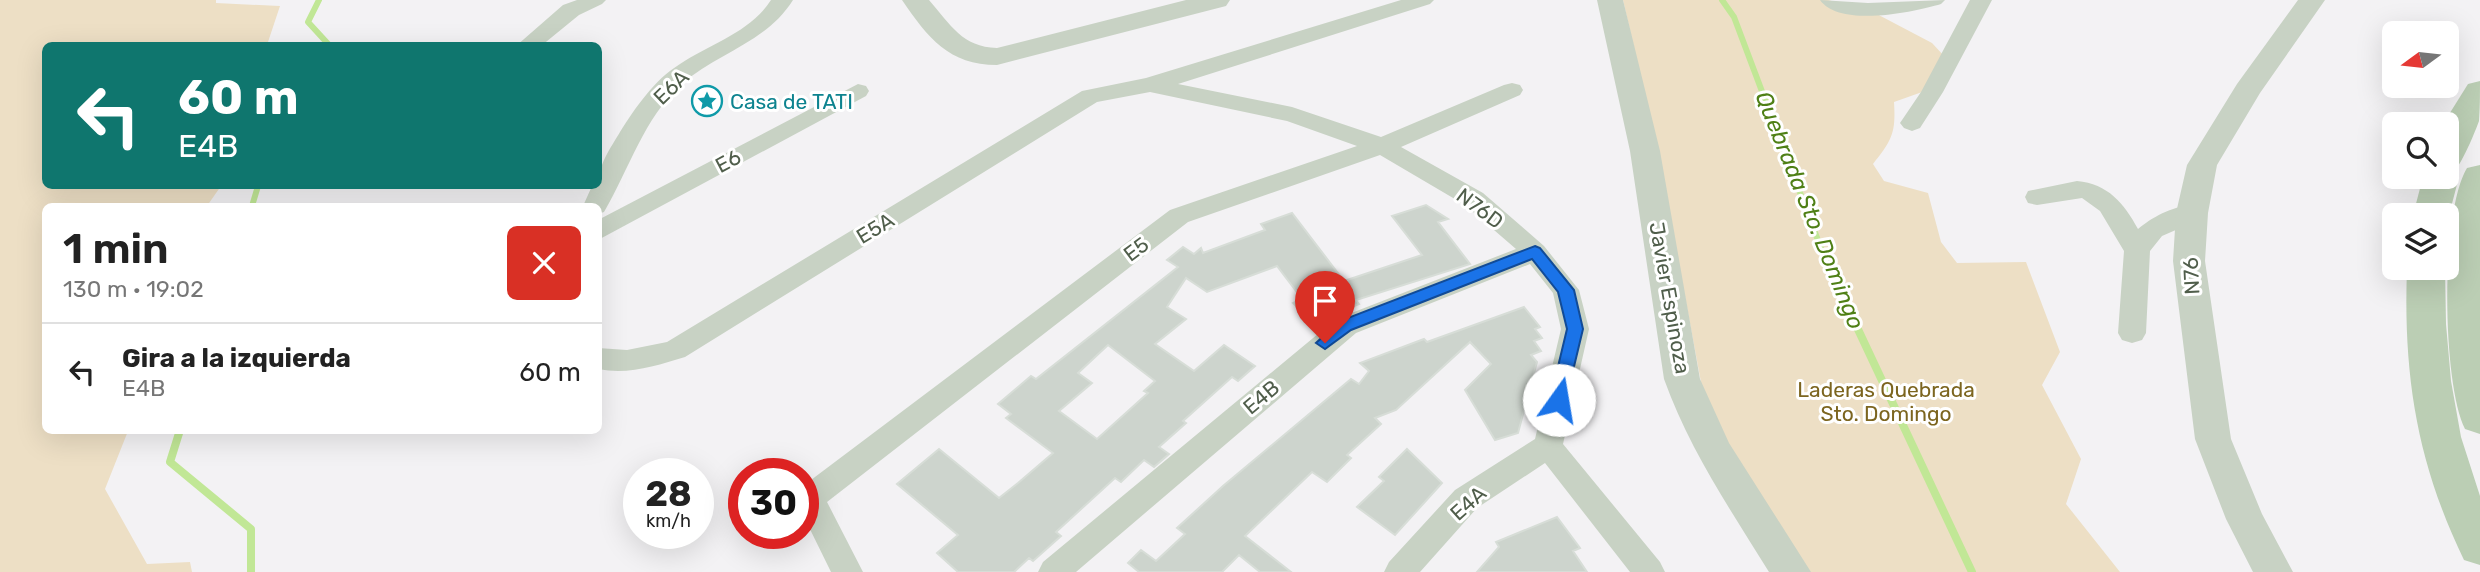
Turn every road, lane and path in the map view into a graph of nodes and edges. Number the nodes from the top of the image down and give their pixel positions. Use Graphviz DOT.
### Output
graph roads {
  1 [pos="595,0"];
  2 [pos="782,0"];
  3 [pos="915,0"];
  4 [pos="1217,0"];
  5 [pos="1423,0"];
  6 [pos="1611,0"];
  7 [pos="1831,0"];
  8 [pos="1934,0"];
  9 [pos="1981,0"];
  10 [pos="2312,0"];
  11 [pos="532,42"];
  12 [pos="1149,85"];
  13 [pos="1512,90"];
  14 [pos="858,92"];
  15 [pos="2480,92"];
  16 [pos="1912,123"];
  17 [pos="2459,126"];
  18 [pos="1382,146"];
  19 [pos="2480,177"];
  20 [pos="2037,197"];
  21 [pos="596,203"];
  22 [pos="2192,213"];
  23 [pos="602,229"];
  24 [pos="2137,251"];
  25 [pos="1535,252"];
  26 [pos="2425,280"];
  27 [pos="2132,333"];
  28 [pos="602,359"];
  29 [pos="2480,417"];
  30 [pos="1548,446"];
  31 [pos="2480,546"];
  32 [pos="848,572"];
  33 [pos="1054,572"];
  34 [pos="1399,572"];
  35 [pos="1649,572"];
  36 [pos="1791,572"];
  37 [pos="2273,572"];
  1 -- 11 [label="street"];
  2 -- 21 [label="street, E6A"];
  3 -- 4 [label="street"];
  5 -- 12 [label="street, E5A"];
  6 -- 36 [label="street, Javier Espinoza"];
  7 -- 8 [label="street"];
  9 -- 16 [label="street"];
  10 -- 22 [label="street, N76"];
  12 -- 18 [label="street, N76D"];
  12 -- 28 [label="street, E5A"];
  13 -- 18 [label="street, E5"];
  14 -- 23 [label="street, E6"];
  15 -- 17 [label="main road"];
  18 -- 25 [label="street, N76D"];
  18 -- 32 [label="street, E5"];
  19 -- 29 [label="main road"];
  20 -- 24 [label="street"];
  22 -- 24 [label="street"];
  22 -- 37 [label="street, N76"];
  24 -- 27 [label="street"];
  25 -- 30 [label="street, N76D"];
  25 -- 33 [label="street, E4B"];
  26 -- 31 [label="main road"];
  30 -- 34 [label="street, E4A"];
  30 -- 35 [label="street"];
}
